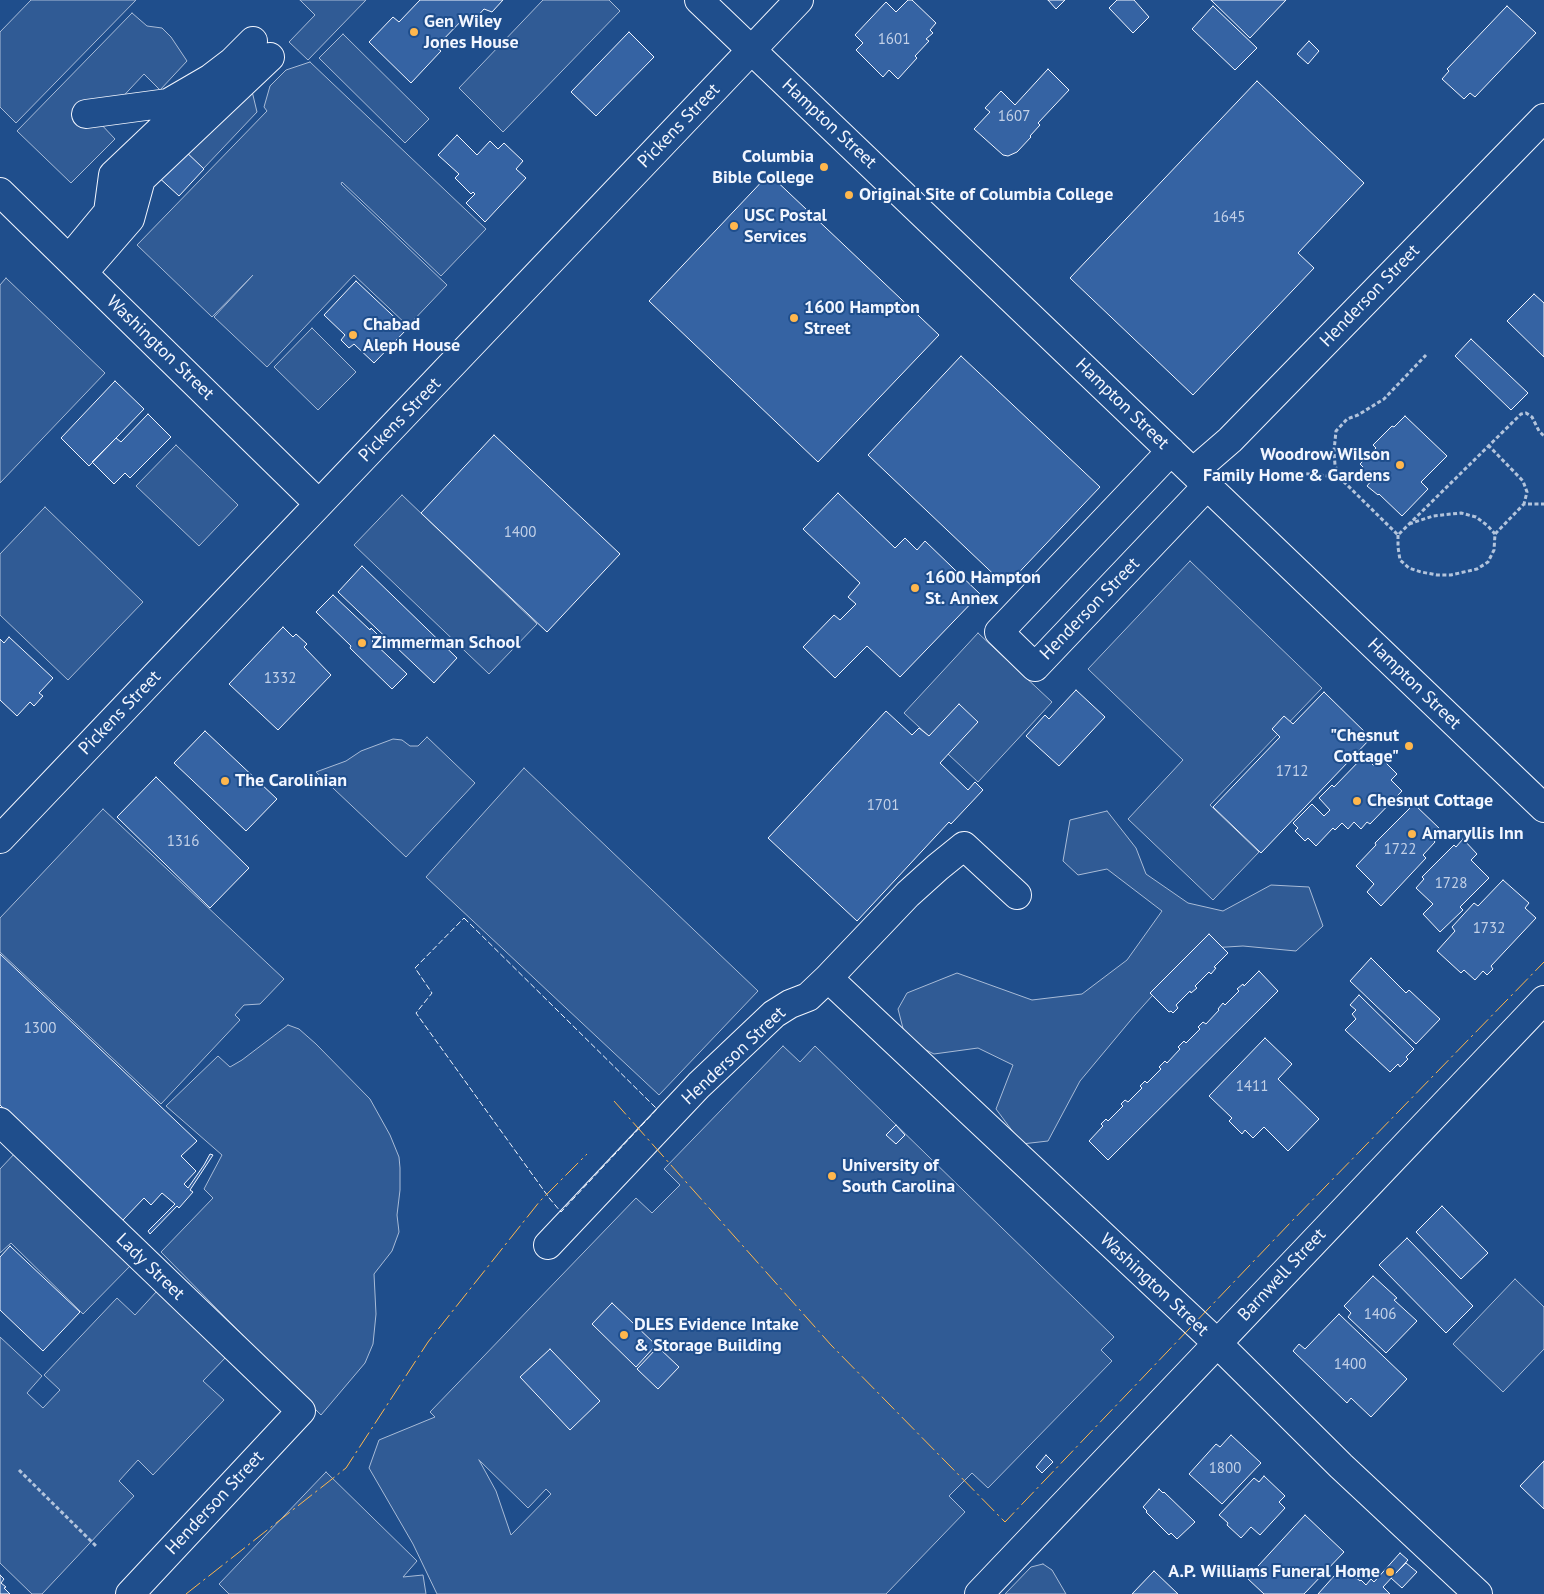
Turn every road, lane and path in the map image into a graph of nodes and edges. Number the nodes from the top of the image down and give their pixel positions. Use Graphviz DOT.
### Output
graph roads {
  1 [pos="699,0"];
  2 [pos="799,0"];
  3 [pos="751,50"];
  4 [pos="232,62"];
  5 [pos="168,103"];
  6 [pos="86,114"];
  7 [pos="1544,118"];
  8 [pos="0,192"];
  9 [pos="73,263"];
  10 [pos="1426,355"];
  11 [pos="1544,436"];
  12 [pos="1488,445"];
  13 [pos="1171,451"];
  14 [pos="1339,477"];
  15 [pos="1200,479"];
  16 [pos="1269,480"];
  17 [pos="319,504"];
  18 [pos="1524,504"];
  19 [pos="1544,504"];
  20 [pos="1408,524"];
  21 [pos="1398,534"];
  22 [pos="1494,534"];
  23 [pos="1544,808"];
  24 [pos="0,839"];
  25 [pos="1017,895"];
  26 [pos="828,978"];
  27 [pos="1544,1000"];
  28 [pos="0,1122"];
  29 [pos="548,1245"];
  30 [pos="1217,1343"];
  31 [pos="301,1411"];
  32 [pos="20,1470"];
  33 [pos="96,1546"];
  34 [pos="130,1594"];
  35 [pos="979,1594"];
  36 [pos="1478,1594"];
  1 -- 3 [label="street, Hampton Street"];
  2 -- 3 [label="street, Pickens Street"];
  3 -- 13 [label="street, Hampton Street"];
  3 -- 17 [label="street, Pickens Street"];
  4 -- 5 [label="street"];
  4 -- 9 [label="street"];
  4 -- 9 [label="street"];
  5 -- 6 [label="street"];
  5 -- 9 [label="street"];
  7 -- 15 [label="street, Henderson Street"];
  8 -- 9 [label="street, Washington Street"];
  9 -- 17 [label="street, Washington Street"];
  10 -- 14 [label="path"];
  11 -- 12 [label="path"];
  12 -- 18 [label="path"];
  12 -- 20 [label="path"];
  13 -- 15 [label="street, Hampton Street"];
  13 -- 15 [label="street, Henderson Street"];
  14 -- 16 [label="path"];
  14 -- 21 [label="path"];
  15 -- 23 [label="street, Hampton Street"];
  17 -- 24 [label="street, Pickens Street"];
  18 -- 19 [label="path"];
  18 -- 22 [label="path"];
  20 -- 21 [label="path"];
  20 -- 22 [label="path"];
  21 -- 22 [label="path"];
  25 -- 26 [label="street, Henderson Street"];
  26 -- 29 [label="street, Henderson Street"];
  26 -- 30 [label="street, Washington Street"];
  27 -- 30 [label="street, Barnwell Street"];
  28 -- 31 [label="street, Lady Street"];
  30 -- 35 [label="street, Barnwell Street"];
  30 -- 36 [label="street, Washington Street"];
  31 -- 34 [label="street, Henderson Street"];
  32 -- 33 [label="path"];
}
